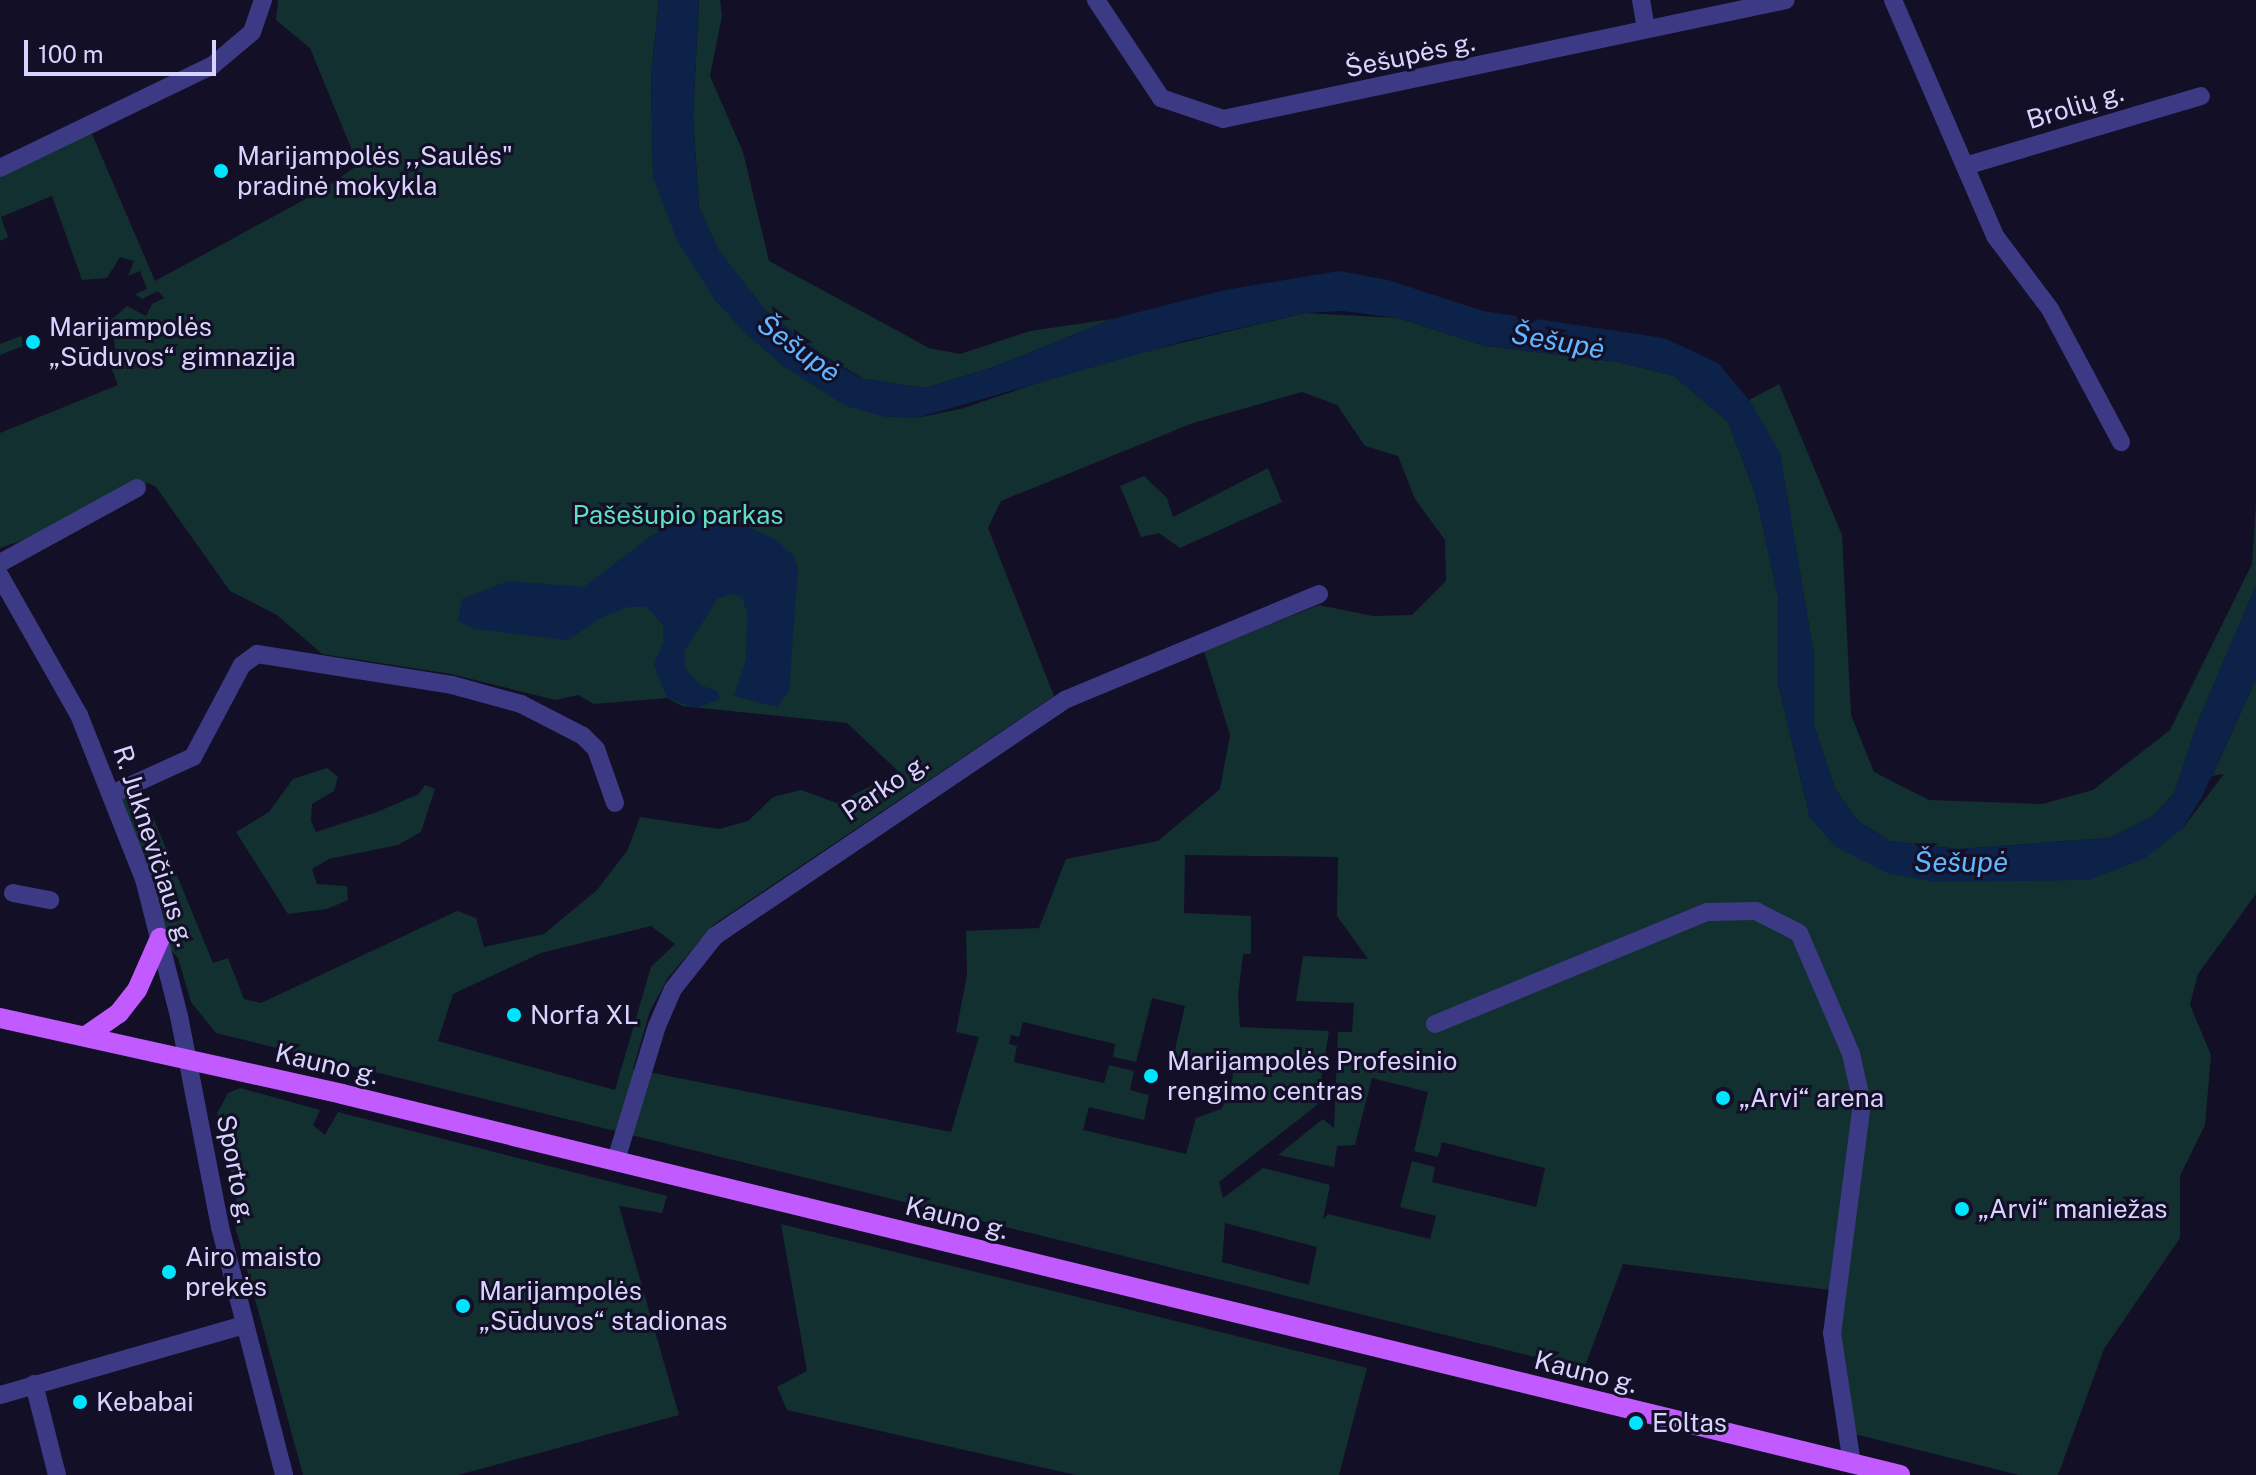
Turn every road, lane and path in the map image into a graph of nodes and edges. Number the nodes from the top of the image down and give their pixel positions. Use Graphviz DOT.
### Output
graph roads {
  1 [pos="263,0"];
  2 [pos="1096,0"];
  3 [pos="1641,0"];
  4 [pos="1786,0"];
  5 [pos="1893,0"];
  6 [pos="1646,29"];
  7 [pos="2201,96"];
  8 [pos="1965,166"];
  9 [pos="0,168"];
  10 [pos="2121,442"];
  11 [pos="137,488"];
  12 [pos="0,563"];
  13 [pos="0,576"];
  14 [pos="1319,594"];
  15 [pos="114,793"];
  16 [pos="615,803"];
  17 [pos="13,893"];
  18 [pos="50,900"];
  19 [pos="160,938"];
  20 [pos="0,1018"];
  21 [pos="1435,1024"];
  22 [pos="86,1036"];
  23 [pos="188,1058"];
  24 [pos="616,1160"];
  25 [pos="244,1325"];
  26 [pos="34,1384"];
  27 [pos="0,1395"];
  28 [pos="1852,1463"];
  29 [pos="57,1475"];
  30 [pos="284,1475"];
  31 [pos="1900,1475"];
  1 -- 9 [label="street"];
  2 -- 6 [label="street, Šešupės g."];
  3 -- 6 [label="street"];
  4 -- 6 [label="street, Šešupės g."];
  5 -- 8 [label="street"];
  7 -- 8 [label="street, Brolių g."];
  8 -- 10 [label="street"];
  11 -- 12 [label="street"];
  13 -- 15 [label="street, R. Juknevičiaus g."];
  14 -- 24 [label="street, Parko g."];
  15 -- 16 [label="street"];
  15 -- 19 [label="street, R. Juknevičiaus g."];
  17 -- 18 [label="street"];
  19 -- 22 [label="main road"];
  19 -- 23 [label="street, R. Juknevičiaus g."];
  20 -- 22 [label="main road, Kauno g."];
  21 -- 28 [label="street"];
  22 -- 23 [label="main road, Kauno g."];
  23 -- 24 [label="main road, Kauno g."];
  23 -- 25 [label="street, Sporto g."];
  24 -- 28 [label="main road, Kauno g."];
  25 -- 26 [label="street"];
  25 -- 30 [label="street, Sporto g."];
  26 -- 27 [label="street"];
  26 -- 29 [label="street"];
  28 -- 31 [label="main road, Kauno g."];
}
